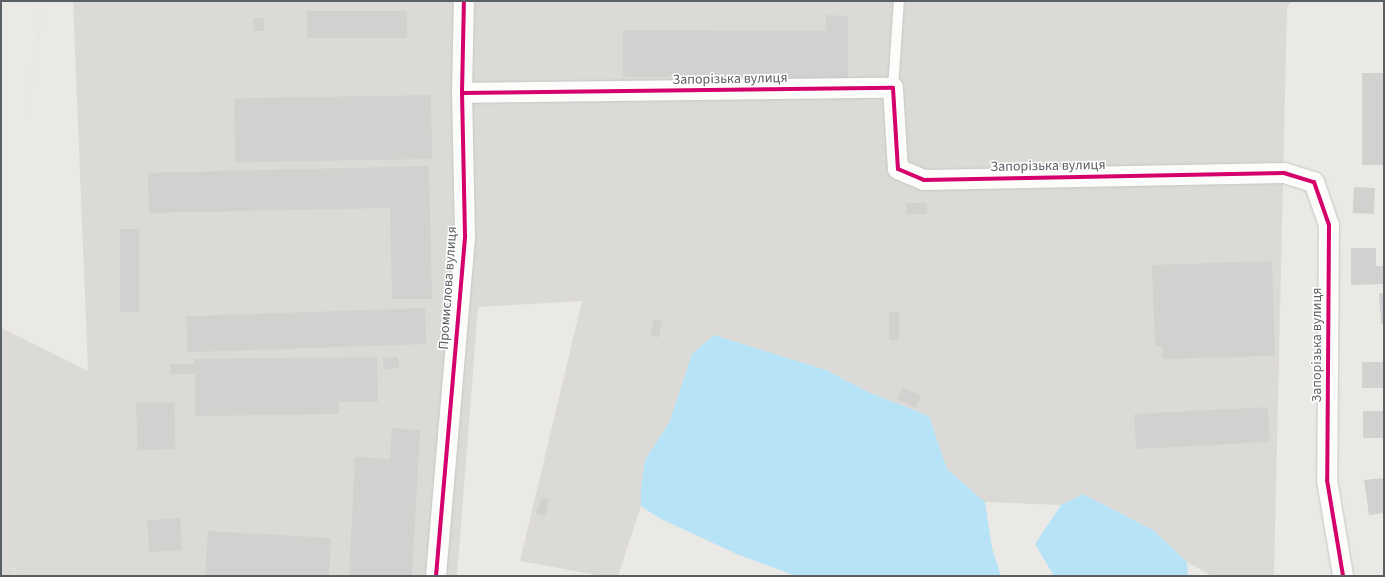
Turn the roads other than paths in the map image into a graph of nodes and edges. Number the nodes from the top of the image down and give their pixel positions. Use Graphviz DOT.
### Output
graph roads {
  1 [pos="464,1"];
  2 [pos="899,1"];
  3 [pos="893,88"];
  4 [pos="462,93"];
  5 [pos="436,576"];
  6 [pos="1343,576"];
  1 -- 4 [label="street, Промислова вулиця"];
  2 -- 3 [label="lane"];
  3 -- 4 [label="street, Запорізька вулиця"];
  3 -- 6 [label="street, Запорізька вулиця"];
  4 -- 5 [label="street, Промислова вулиця"];
}
